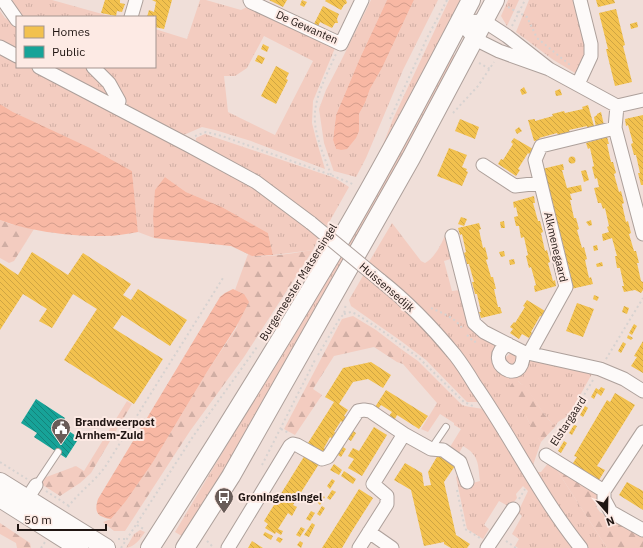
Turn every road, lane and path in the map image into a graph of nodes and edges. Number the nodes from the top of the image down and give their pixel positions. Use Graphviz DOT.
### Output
graph roads {
  1 [pos="3,0"];
  2 [pos="136,0"];
  3 [pos="362,0"];
  4 [pos="447,0"];
  5 [pos="471,0"];
  6 [pos="495,0"];
  7 [pos="524,0"];
  8 [pos="580,0"];
  9 [pos="250,1"];
  10 [pos="518,12"];
  11 [pos="131,16"];
  12 [pos="16,19"];
  13 [pos="484,21"];
  14 [pos="460,22"];
  15 [pos="507,36"];
  16 [pos="475,39"];
  17 [pos="341,44"];
  18 [pos="0,47"];
  19 [pos="499,51"];
  20 [pos="16,55"];
  21 [pos="41,68"];
  22 [pos="94,68"];
  23 [pos="549,69"];
  24 [pos="580,80"];
  25 [pos="643,100"];
  26 [pos="617,106"];
  27 [pos="116,107"];
  28 [pos="451,114"];
  29 [pos="387,126"];
  30 [pos="615,128"];
  31 [pos="188,145"];
  32 [pos="483,166"];
  33 [pos="331,175"];
  34 [pos="540,182"];
  35 [pos="353,191"];
  36 [pos="643,234"];
  37 [pos="452,236"];
  38 [pos="223,278"];
  39 [pos="643,298"];
  40 [pos="347,299"];
  41 [pos="426,306"];
  42 [pos="344,314"];
  43 [pos="486,333"];
  44 [pos="261,342"];
  45 [pos="508,344"];
  46 [pos="527,352"];
  47 [pos="600,368"];
  48 [pos="643,391"];
  49 [pos="487,401"];
  50 [pos="446,427"];
  51 [pos="643,432"];
  52 [pos="404,434"];
  53 [pos="431,449"];
  54 [pos="58,452"];
  55 [pos="546,455"];
  56 [pos="462,467"];
  57 [pos="259,471"];
  58 [pos="0,482"];
  59 [pos="467,482"];
  60 [pos="604,492"];
  61 [pos="0,498"];
  62 [pos="28,498"];
  63 [pos="69,506"];
  64 [pos="513,509"];
  65 [pos="643,530"];
  66 [pos="369,532"];
  67 [pos="207,541"];
  68 [pos="488,546"];
  69 [pos="79,548"];
  70 [pos="106,548"];
  71 [pos="121,548"];
  72 [pos="150,548"];
  73 [pos="185,548"];
  74 [pos="214,548"];
  75 [pos="228,548"];
  76 [pos="359,548"];
  77 [pos="392,548"];
  78 [pos="581,548"];
  1 -- 12 [label="street"];
  2 -- 11 [label="street"];
  3 -- 17 [label="street, De Gewanten"];
  4 -- 29 [label="path"];
  5 -- 14 [label="main road, Burgemeester Matsersingel"];
  6 -- 10 [label="path"];
  6 -- 13 [label="main road"];
  7 -- 10 [label="path"];
  8 -- 24 [label="street"];
  9 -- 17 [label="street, De Gewanten"];
  10 -- 15 [label="path"];
  10 -- 24 [label="path"];
  13 -- 14 [label="street"];
  13 -- 15 [label="street"];
  13 -- 16 [label="main road"];
  14 -- 16 [label="street"];
  14 -- 72 [label="main road, Burgemeester Matsersingel"];
  15 -- 23 [label="street"];
  16 -- 19 [label="street"];
  16 -- 73 [label="main road"];
  17 -- 33 [label="path"];
  18 -- 20 [label="street"];
  19 -- 23 [label="street"];
  19 -- 28 [label="path"];
  21 -- 27 [label="street, Huissensedijk"];
  22 -- 27 [label="street"];
  23 -- 24 [label="street"];
  24 -- 26 [label="street"];
  25 -- 26 [label="street"];
  26 -- 30 [label="street"];
  27 -- 31 [label="street, Huissensedijk"];
  30 -- 34 [label="street, Alkmenegaard"];
  30 -- 36 [label="street"];
  31 -- 33 [label="path"];
  31 -- 49 [label="street, Huissensedijk, bridge"];
  32 -- 34 [label="street"];
  33 -- 35 [label="path"];
  34 -- 46 [label="street, Alkmenegaard"];
  37 -- 43 [label="street"];
  38 -- 63 [label="path"];
  39 -- 47 [label="path, Elstargaard"];
  40 -- 42 [label="path"];
  41 -- 43 [label="path"];
  42 -- 49 [label="path"];
  42 -- 57 [label="path"];
  43 -- 45 [label="street"];
  44 -- 71 [label="path, Burgemeester Matsersingel"];
  45 -- 46 [label="street"];
  45 -- 46 [label="street, Alkmenegaard"];
  46 -- 47 [label="street"];
  47 -- 48 [label="street"];
  47 -- 55 [label="path, Elstargaard"];
  49 -- 78 [label="street, Huissensedijk"];
  50 -- 53 [label="lane"];
  51 -- 60 [label="street"];
  52 -- 53 [label="street"];
  52 -- 66 [label="street"];
  52 -- 75 [label="street"];
  53 -- 56 [label="street"];
  54 -- 62 [label="lane"];
  55 -- 60 [label="street, Elstargaard"];
  56 -- 59 [label="street"];
  56 -- 68 [label="path"];
  58 -- 62 [label="main road"];
  60 -- 65 [label="street"];
  61 -- 62 [label="main road"];
  62 -- 69 [label="main road"];
  62 -- 70 [label="main road"];
  64 -- 68 [label="street"];
  66 -- 76 [label="street"];
  66 -- 77 [label="street"];
  67 -- 74 [label="path"];
}
